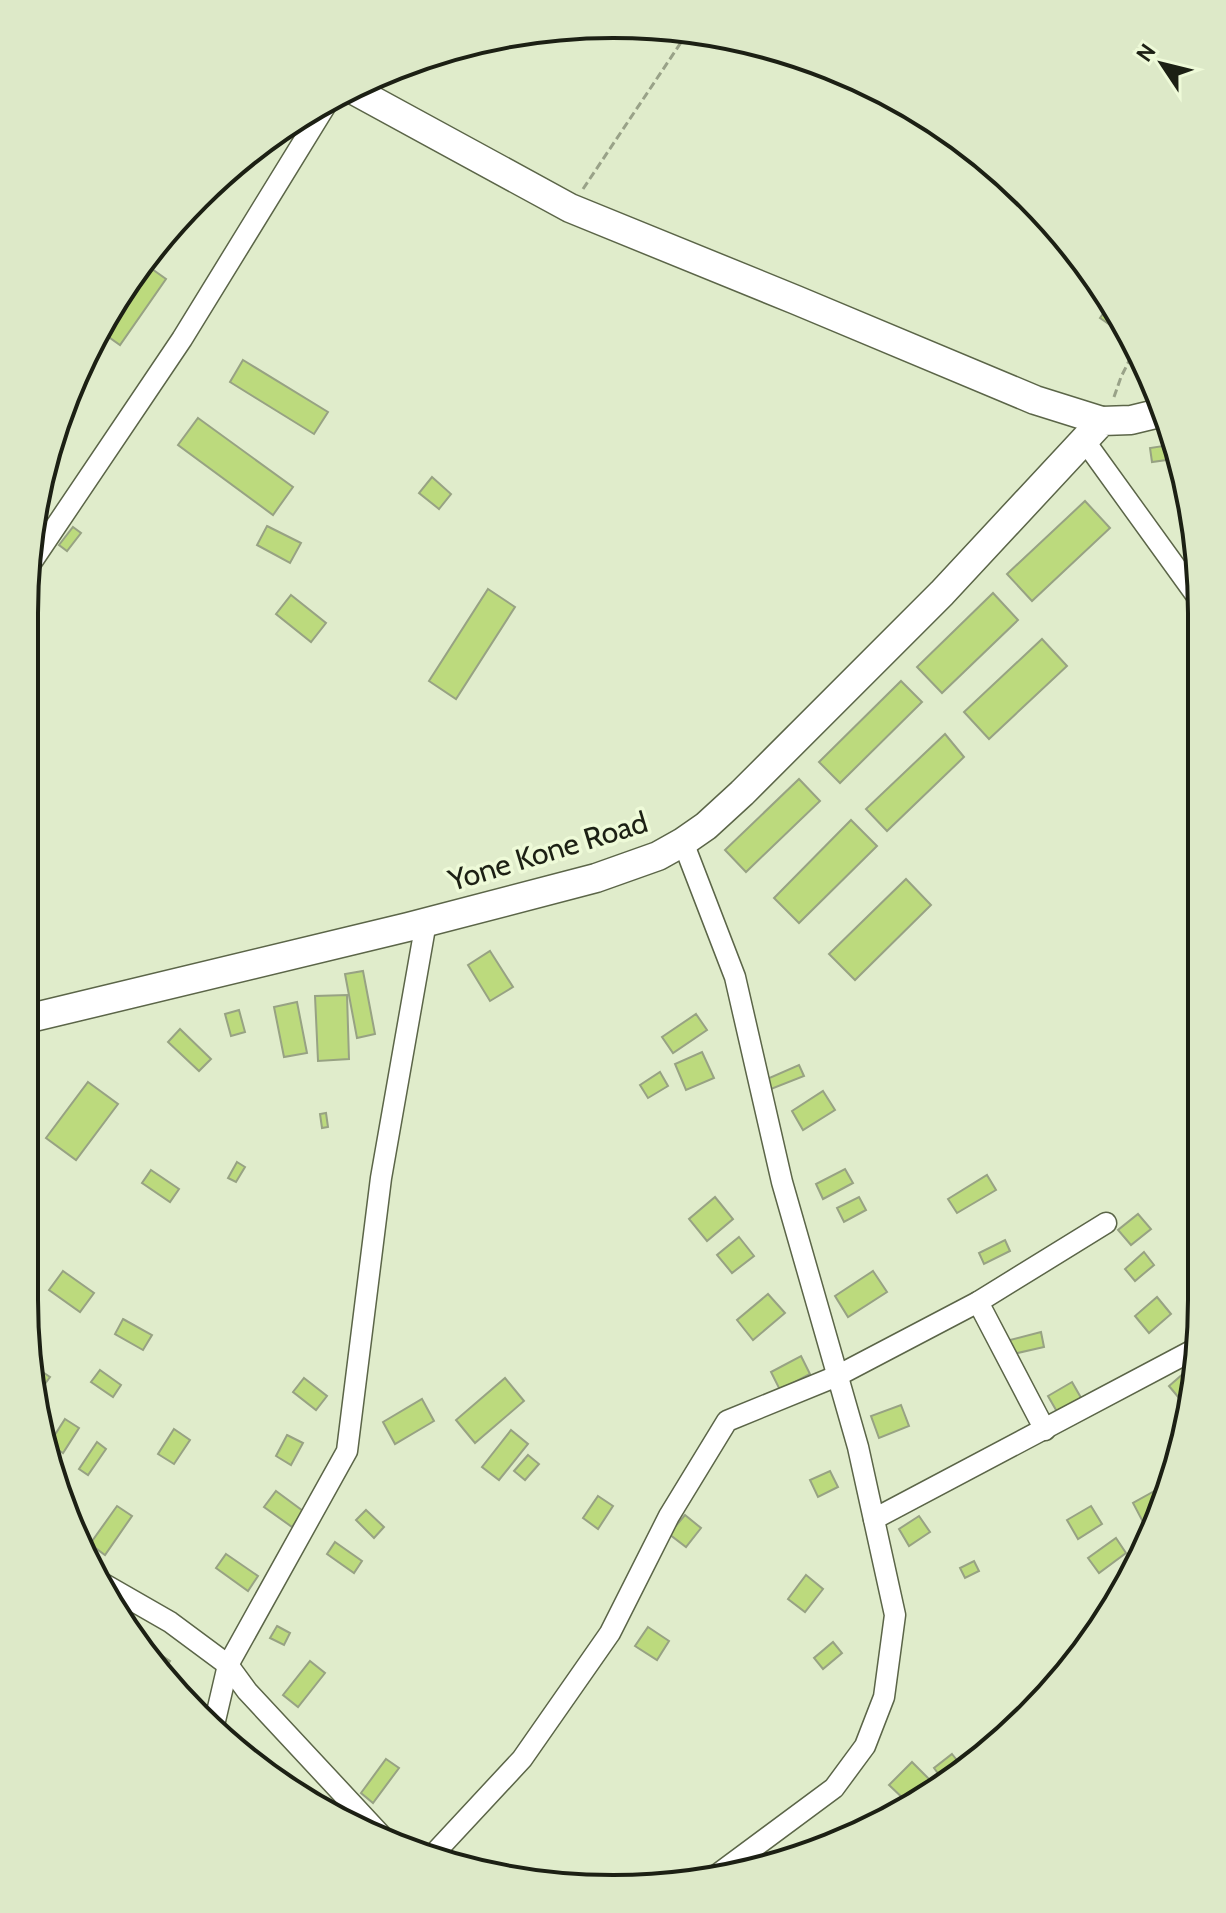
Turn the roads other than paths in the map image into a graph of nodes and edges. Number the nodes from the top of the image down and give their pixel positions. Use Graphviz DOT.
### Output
graph roads {
  1 [pos="363,95"];
  2 [pos="316,121"];
  3 [pos="1152,415"];
  4 [pos="1093,431"];
  5 [pos="42,547"];
  6 [pos="1187,580"];
  7 [pos="683,842"];
  8 [pos="426,922"];
  9 [pos="38,1016"];
  10 [pos="1106,1223"];
  11 [pos="978,1302"];
  12 [pos="1185,1354"];
  13 [pos="837,1376"];
  14 [pos="1045,1430"];
  15 [pos="874,1519"];
  16 [pos="118,1592"];
  17 [pos="228,1665"];
  18 [pos="216,1716"];
  19 [pos="366,1819"];
  20 [pos="440,1848"];
  21 [pos="735,1862"];
  1 -- 4 [label="street"];
  2 -- 5 [label="street"];
  3 -- 4 [label="street"];
  4 -- 6 [label="street"];
  4 -- 7 [label="street, Yone Kone Road"];
  7 -- 8 [label="street, Yone Kone Road"];
  7 -- 13 [label="street"];
  8 -- 9 [label="street, Yone Kone Road"];
  8 -- 17 [label="street"];
  10 -- 11 [label="street"];
  11 -- 13 [label="street"];
  11 -- 14 [label="street"];
  12 -- 14 [label="street"];
  13 -- 15 [label="street"];
  13 -- 20 [label="street"];
  14 -- 15 [label="street"];
  15 -- 21 [label="street"];
  16 -- 17 [label="street"];
  17 -- 18 [label="street"];
  17 -- 19 [label="street"];
}
